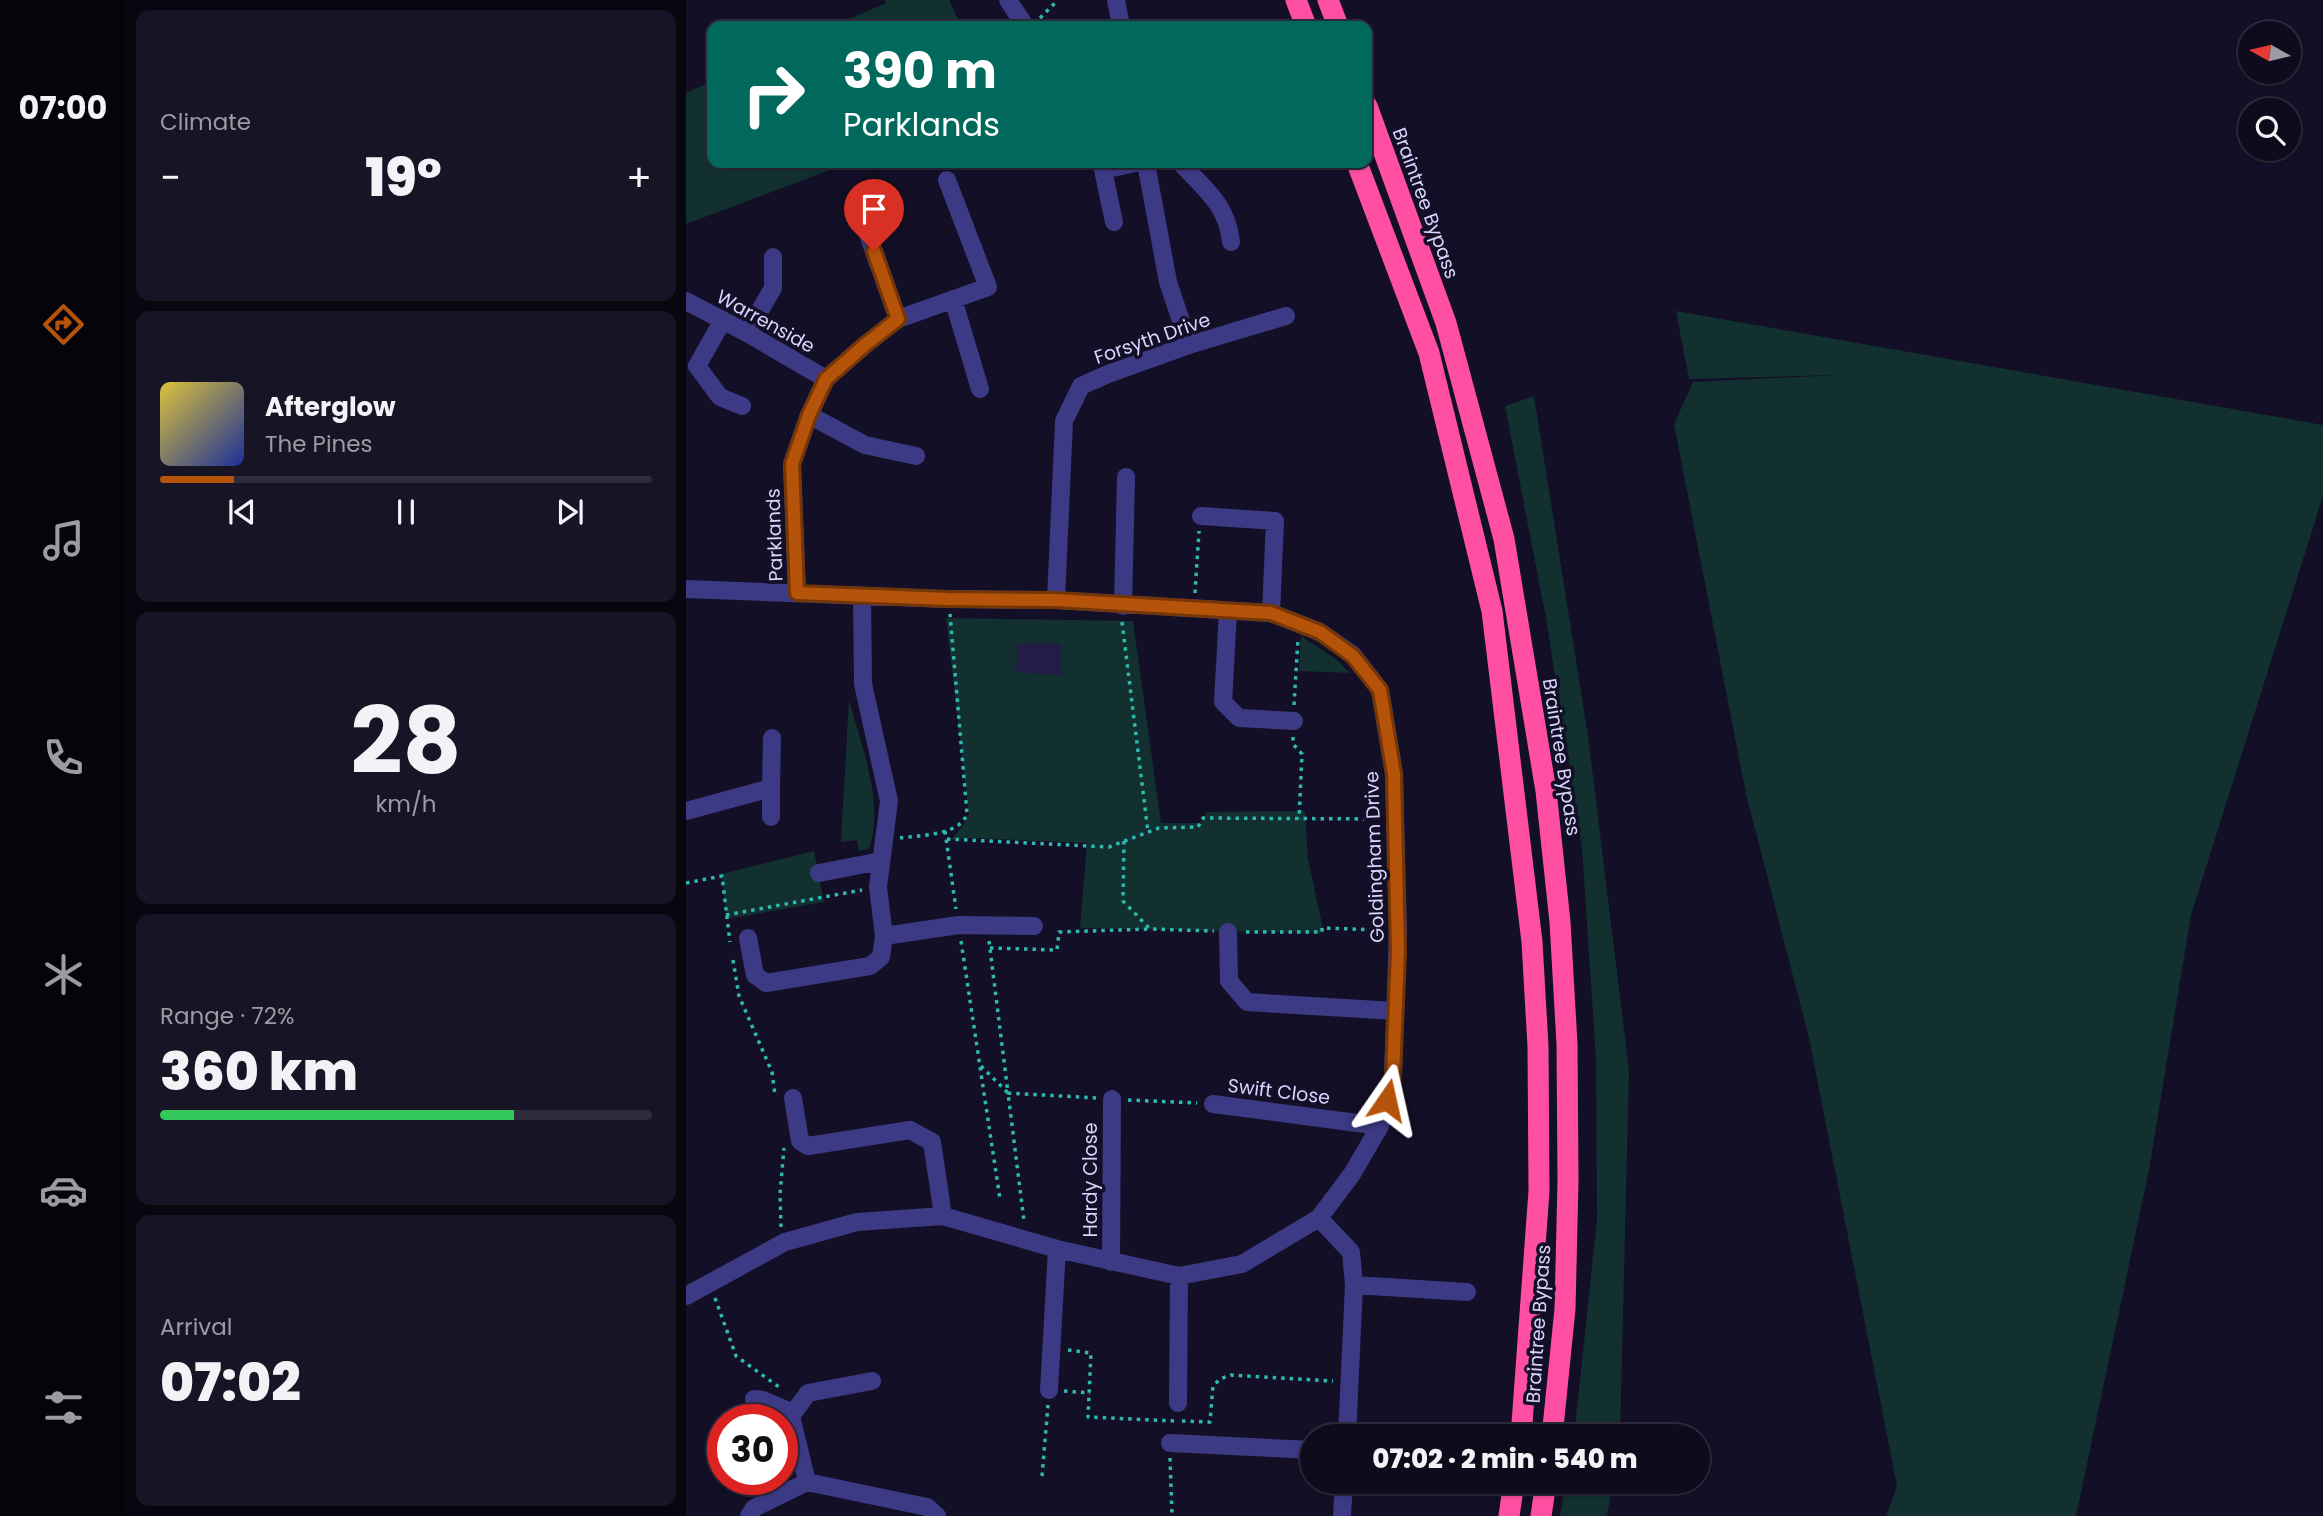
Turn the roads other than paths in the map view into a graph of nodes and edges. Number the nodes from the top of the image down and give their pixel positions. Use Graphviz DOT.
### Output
graph roads {
  1 [pos="1008,0"];
  2 [pos="1116,0"];
  3 [pos="1296,0"];
  4 [pos="1328,0"];
  5 [pos="1022,21"];
  6 [pos="1120,21"];
  7 [pos="1304,21"];
  8 [pos="1336,21"];
  9 [pos="1372,120"];
  10 [pos="1103,168"];
  11 [pos="1147,168"];
  12 [pos="1185,168"];
  13 [pos="1359,168"];
  14 [pos="947,180"];
  15 [pos="1114,222"];
  16 [pos="866,229"];
  17 [pos="1231,242"];
  18 [pos="773,257"];
  19 [pos="953,299"];
  20 [pos="686,301"];
  21 [pos="1286,316"];
  22 [pos="898,319"];
  23 [pos="723,320"];
  24 [pos="747,333"];
  25 [pos="1189,345"];
  26 [pos="826,379"];
  27 [pos="979,389"];
  28 [pos="742,406"];
  29 [pos="809,415"];
  30 [pos="916,456"];
  31 [pos="1126,477"];
  32 [pos="1200,516"];
  33 [pos="686,589"];
  34 [pos="797,593"];
  35 [pos="862,596"];
  36 [pos="1056,600"];
  37 [pos="1122,606"];
  38 [pos="1228,612"];
  39 [pos="1271,613"];
  40 [pos="1294,721"];
  41 [pos="772,738"];
  42 [pos="771,788"];
  43 [pos="686,811"];
  44 [pos="771,817"];
  45 [pos="881,861"];
  46 [pos="819,873"];
  47 [pos="1034,926"];
  48 [pos="1228,932"];
  49 [pos="884,936"];
  50 [pos="748,938"];
  51 [pos="1395,1011"];
  52 [pos="1112,1099"];
  53 [pos="785,1100"];
  54 [pos="1213,1104"];
  55 [pos="1380,1126"];
  56 [pos="943,1216"];
  57 [pos="1319,1218"];
  58 [pos="1057,1249"];
  59 [pos="1111,1262"];
  60 [pos="1179,1276"];
  61 [pos="1354,1285"];
  62 [pos="1467,1292"];
  63 [pos="686,1296"];
  64 [pos="872,1381"];
  65 [pos="1049,1390"];
  66 [pos="754,1399"];
  67 [pos="1178,1403"];
  68 [pos="780,1404"];
  69 [pos="798,1407"];
  70 [pos="1348,1424"];
  71 [pos="1522,1424"];
  72 [pos="1553,1424"];
  73 [pos="1170,1443"];
  74 [pos="798,1445"];
  75 [pos="1300,1449"];
  76 [pos="807,1482"];
  77 [pos="1343,1494"];
  78 [pos="1512,1494"];
  79 [pos="1544,1494"];
  80 [pos="748,1516"];
  81 [pos="937,1516"];
  82 [pos="1342,1516"];
  83 [pos="1509,1516"];
  84 [pos="1541,1516"];
  1 -- 5 [label="street"];
  2 -- 6 [label="street"];
  3 -- 7 [label="highway"];
  4 -- 8 [label="highway"];
  9 -- 72 [label="highway, Braintree Bypass"];
  10 -- 15 [label="street"];
  11 -- 25 [label="street"];
  12 -- 17 [label="street"];
  13 -- 71 [label="highway, Braintree Bypass"];
  14 -- 19 [label="street, Parklands"];
  16 -- 22 [label="street"];
  18 -- 24 [label="street"];
  19 -- 22 [label="street, Parklands"];
  19 -- 27 [label="street"];
  20 -- 23 [label="street, Warrenside"];
  21 -- 25 [label="street, Forsyth Drive"];
  22 -- 26 [label="street, Parklands"];
  23 -- 24 [label="street, Warrenside"];
  23 -- 28 [label="street"];
  24 -- 26 [label="street, Warrenside"];
  25 -- 36 [label="street, Forsyth Drive"];
  26 -- 29 [label="street, Parklands"];
  29 -- 30 [label="street"];
  29 -- 34 [label="street, Parklands"];
  31 -- 37 [label="street"];
  32 -- 39 [label="street"];
  33 -- 34 [label="street, Goldingham Drive"];
  34 -- 35 [label="street, Goldingham Drive"];
  35 -- 36 [label="street, Goldingham Drive"];
  35 -- 45 [label="street"];
  36 -- 37 [label="street, Goldingham Drive"];
  37 -- 38 [label="street, Goldingham Drive"];
  38 -- 39 [label="street, Goldingham Drive"];
  38 -- 40 [label="street"];
  39 -- 51 [label="street, Goldingham Drive"];
  41 -- 42 [label="street"];
  42 -- 43 [label="street"];
  42 -- 44 [label="street"];
  45 -- 46 [label="street"];
  45 -- 49 [label="street"];
  47 -- 49 [label="street"];
  48 -- 51 [label="street"];
  49 -- 50 [label="street"];
  51 -- 55 [label="street, Goldingham Drive"];
  52 -- 59 [label="street, Hardy Close"];
  53 -- 56 [label="street"];
  54 -- 55 [label="street, Swift Close"];
  55 -- 57 [label="street, Goldingham Drive"];
  56 -- 58 [label="street, Goldingham Drive"];
  56 -- 63 [label="street"];
  57 -- 60 [label="street, Goldingham Drive"];
  57 -- 61 [label="street"];
  58 -- 59 [label="street, Goldingham Drive"];
  58 -- 65 [label="street"];
  59 -- 60 [label="street, Goldingham Drive"];
  60 -- 67 [label="street"];
  61 -- 62 [label="street"];
  61 -- 70 [label="street"];
  64 -- 69 [label="street"];
  66 -- 68 [label="street"];
  73 -- 75 [label="street"];
  74 -- 76 [label="street"];
  76 -- 80 [label="street"];
  76 -- 81 [label="street"];
  77 -- 82 [label="street"];
  78 -- 83 [label="highway"];
  79 -- 84 [label="highway"];
}
